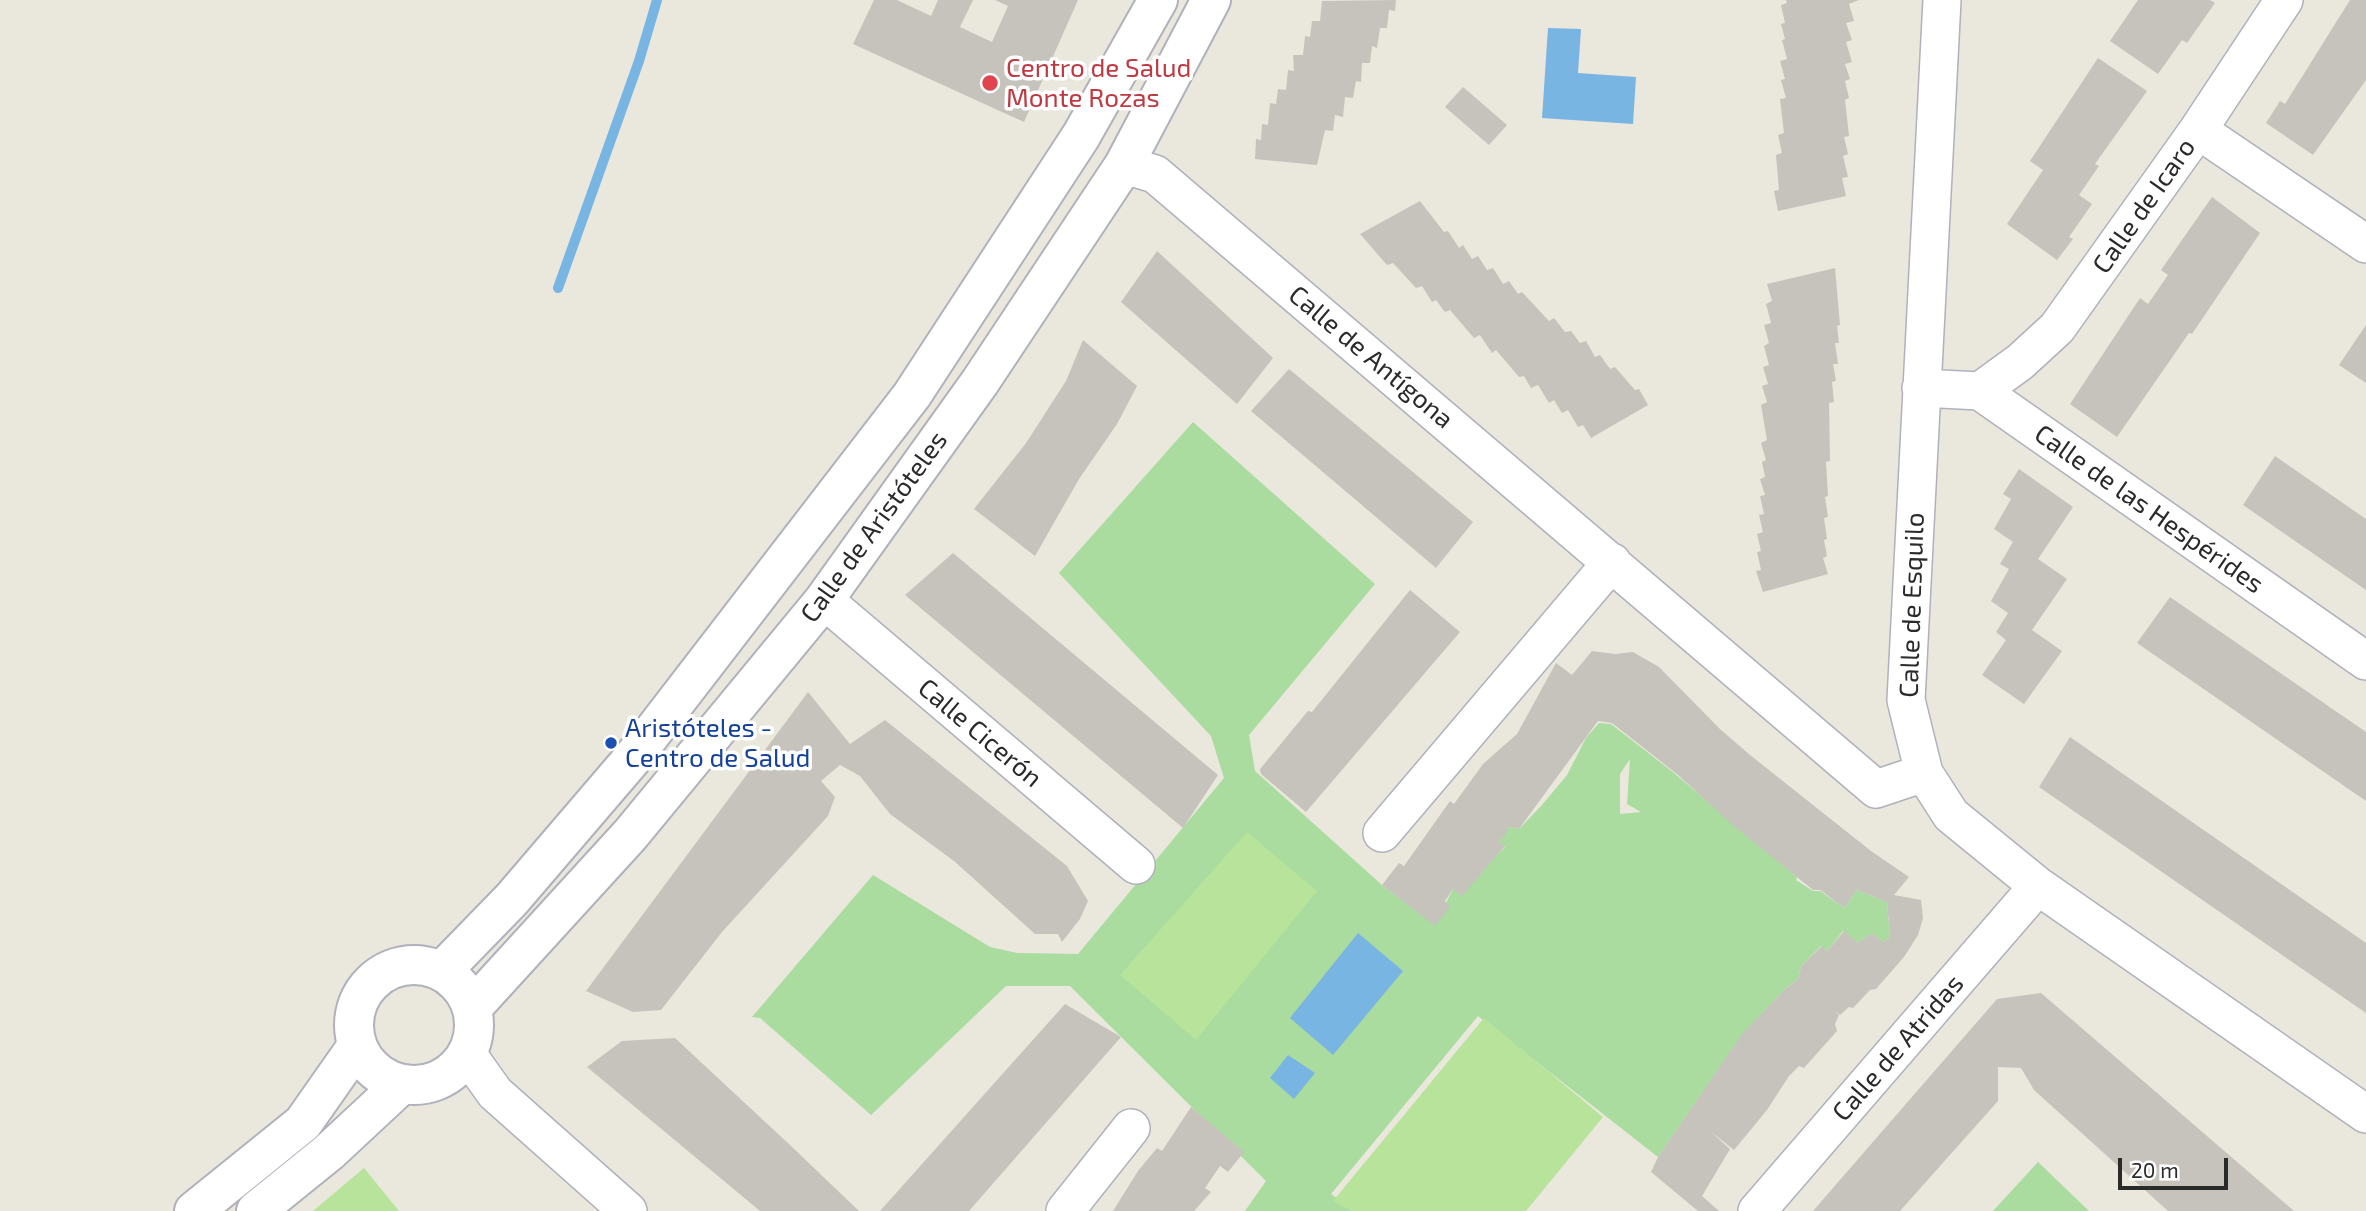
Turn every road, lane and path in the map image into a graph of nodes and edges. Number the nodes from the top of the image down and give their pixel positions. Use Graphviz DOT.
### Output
graph roads {
  1 [pos="1158,0"];
  2 [pos="1212,0"];
  3 [pos="1942,0"];
  4 [pos="2284,0"];
  5 [pos="2198,130"];
  6 [pos="1124,164"];
  7 [pos="2366,244"];
  8 [pos="1922,388"];
  9 [pos="1980,391"];
  10 [pos="1612,562"];
  11 [pos="824,600"];
  12 [pos="2366,661"];
  13 [pos="1924,773"];
  14 [pos="1382,833"];
  15 [pos="1136,865"];
  16 [pos="2038,886"];
  17 [pos="442,971"];
  18 [pos="472,1008"];
  19 [pos="357,1046"];
  20 [pos="468,1055"];
  21 [pos="401,1085"];
  22 [pos="2366,1114"];
  23 [pos="1131,1128"];
  24 [pos="194,1211"];
  25 [pos="256,1211"];
  26 [pos="628,1211"];
  27 [pos="1065,1211"];
  28 [pos="1757,1211"];
  1 -- 17 [label="main road, Calle de Aristóteles"];
  2 -- 6 [label="main road, Calle de Aristóteles"];
  3 -- 8 [label="street, Calle de Esquilo"];
  4 -- 5 [label="street, Calle de Icaro"];
  5 -- 7 [label="street"];
  5 -- 9 [label="street, Calle de Icaro"];
  6 -- 10 [label="street, Calle de Antígona"];
  6 -- 11 [label="main road, Calle de Aristóteles"];
  8 -- 9 [label="street"];
  8 -- 13 [label="street, Calle de Esquilo"];
  9 -- 12 [label="street, Calle de las Hespérides"];
  10 -- 13 [label="street, Calle de Antígona"];
  10 -- 14 [label="street"];
  11 -- 15 [label="street, Calle Cicerón"];
  11 -- 18 [label="main road, Calle de Aristóteles"];
  13 -- 16 [label="street, Calle de Esquilo"];
  16 -- 22 [label="street, Calle de Esquilo"];
  16 -- 28 [label="street, Calle de Atridas"];
  17 -- 18 [label="main road"];
  17 -- 19 [label="main road"];
  18 -- 20 [label="main road"];
  19 -- 21 [label="main road"];
  19 -- 24 [label="main road"];
  20 -- 21 [label="main road"];
  20 -- 26 [label="street"];
  21 -- 25 [label="main road"];
  23 -- 27 [label="street"];
}
